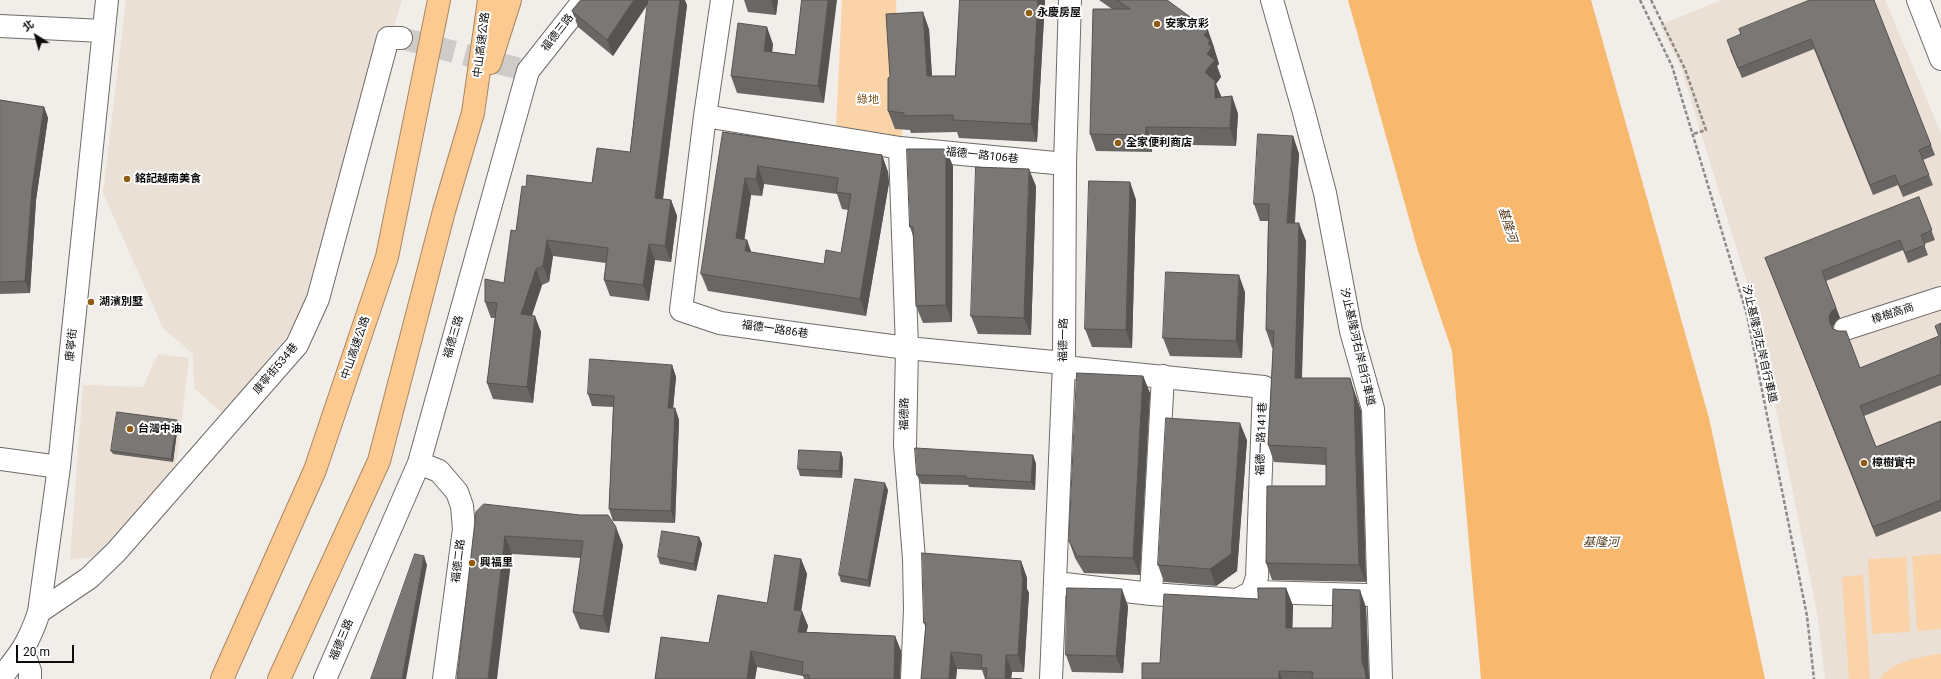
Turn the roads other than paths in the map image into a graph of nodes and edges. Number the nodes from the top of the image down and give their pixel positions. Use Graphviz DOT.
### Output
graph roads {
  1 [pos="107,0"];
  2 [pos="439,0"];
  3 [pos="488,0"];
  4 [pos="510,0"];
  5 [pos="584,0"];
  6 [pos="722,0"];
  7 [pos="1070,0"];
  8 [pos="1272,0"];
  9 [pos="1918,0"];
  10 [pos="0,26"];
  11 [pos="103,31"];
  12 [pos="401,38"];
  13 [pos="1941,58"];
  14 [pos="473,113"];
  15 [pos="705,116"];
  16 [pos="900,148"];
  17 [pos="1065,164"];
  18 [pos="1941,298"];
  19 [pos="1845,329"];
  20 [pos="907,348"];
  21 [pos="1064,365"];
  22 [pos="1163,376"];
  23 [pos="0,459"];
  24 [pos="419,463"];
  25 [pos="60,467"];
  26 [pos="462,506"];
  27 [pos="486,509"];
  28 [pos="1056,583"];
  29 [pos="1252,592"];
  30 [pos="1152,594"];
  31 [pos="1366,595"];
  32 [pos="39,612"];
  33 [pos="23,651"];
  34 [pos="0,679"];
  35 [pos="30,679"];
  36 [pos="222,679"];
  37 [pos="279,679"];
  38 [pos="325,679"];
  39 [pos="444,679"];
  40 [pos="912,679"];
  41 [pos="1050,679"];
  42 [pos="1381,679"];
  1 -- 11 [label="street, 康寧街"];
  2 -- 36 [label="highway, 中山高速公路"];
  3 -- 14 [label="highway, 中山高速公路"];
  4 -- 14 [label="highway"];
  5 -- 24 [label="street, 福德三路"];
  6 -- 15 [label="street, 福德一路86巷"];
  7 -- 17 [label="street, 福德一路"];
  8 -- 42 [label="street, 汐止基隆河右岸自行車道"];
  9 -- 13 [label="street"];
  10 -- 11 [label="street"];
  11 -- 25 [label="street, 康寧街"];
  12 -- 32 [label="street, 康寧街534巷"];
  14 -- 37 [label="highway, 中山高速公路"];
  15 -- 16 [label="street"];
  15 -- 20 [label="street, 福德一路86巷"];
  16 -- 17 [label="street, 福德一路106巷"];
  16 -- 20 [label="street, 福德路"];
  17 -- 21 [label="street, 福德一路"];
  18 -- 19 [label="street, 樟樹高商"];
  20 -- 21 [label="street, 福德一路86巷"];
  20 -- 40 [label="street, 福德路"];
  21 -- 22 [label="street, 福德一路141巷"];
  21 -- 28 [label="street, 福德一路"];
  22 -- 29 [label="street, 福德一路141巷"];
  22 -- 30 [label="street"];
  23 -- 25 [label="street"];
  24 -- 26 [label="street, 福德二路"];
  24 -- 38 [label="street, 福德三路"];
  25 -- 32 [label="street, 康寧街"];
  26 -- 27 [label="street"];
  26 -- 39 [label="street, 福德二路"];
  28 -- 30 [label="street"];
  28 -- 41 [label="street, 福德一路"];
  29 -- 30 [label="street"];
  29 -- 31 [label="street"];
  32 -- 33 [label="street, 康寧街"];
  33 -- 34 [label="street, 康寧街"];
  33 -- 35 [label="street"];
}
